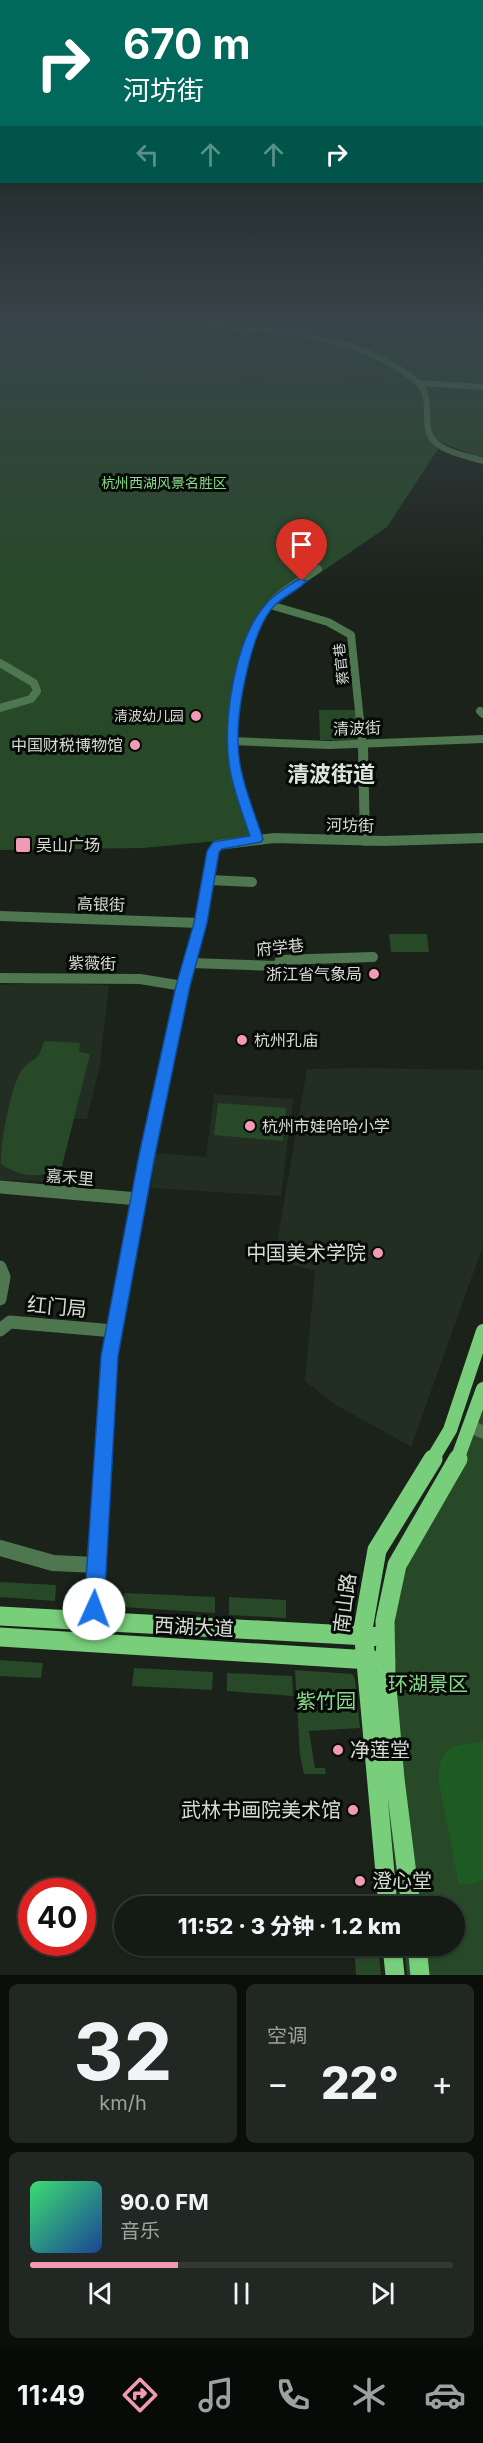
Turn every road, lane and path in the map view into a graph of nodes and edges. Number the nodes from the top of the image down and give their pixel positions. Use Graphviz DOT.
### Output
graph roads {
  1 [pos="429,412"];
  2 [pos="483,461"];
  3 [pos="318,569"];
  4 [pos="270,605"];
  5 [pos="0,663"];
  6 [pos="0,708"];
  7 [pos="483,739"];
  8 [pos="232,741"];
  9 [pos="363,742"];
  10 [pos="483,838"];
  11 [pos="256,839"];
  12 [pos="365,841"];
  13 [pos="208,880"];
  14 [pos="252,882"];
  15 [pos="0,916"];
  16 [pos="200,923"];
  17 [pos="373,957"];
  18 [pos="191,963"];
  19 [pos="0,978"];
  20 [pos="183,986"];
  21 [pos="0,1187"];
  22 [pos="138,1199"];
  23 [pos="0,1267"];
  24 [pos="0,1299"];
  25 [pos="0,1330"];
  26 [pos="483,1331"];
  27 [pos="114,1332"];
  28 [pos="483,1389"];
  29 [pos="477,1430"];
  30 [pos="0,1548"];
  31 [pos="96,1565"];
  32 [pos="0,1616"];
  33 [pos="94,1623"];
  34 [pos="0,1637"];
  35 [pos="363,1637"];
  36 [pos="385,1637"];
  37 [pos="93,1644"];
  38 [pos="365,1660"];
  39 [pos="386,1661"];
  40 [pos="387,1896"];
  41 [pos="410,1896"];
  42 [pos="393,1956"];
  43 [pos="418,1956"];
  44 [pos="394,1975"];
  45 [pos="420,1975"];
  1 -- 2 [label="street"];
  3 -- 4 [label="street"];
  4 -- 8 [label="street"];
  4 -- 9 [label="street, 蔡官巷"];
  5 -- 6 [label="street"];
  7 -- 9 [label="street, 清波街"];
  8 -- 9 [label="street, 清波街"];
  8 -- 11 [label="street"];
  9 -- 12 [label="street"];
  10 -- 12 [label="street, 河坊街"];
  11 -- 12 [label="street, 河坊街"];
  11 -- 13 [label="street, 河坊街"];
  13 -- 14 [label="street"];
  13 -- 16 [label="street"];
  15 -- 16 [label="street, 高银街"];
  16 -- 18 [label="street"];
  17 -- 18 [label="street, 府学巷"];
  18 -- 20 [label="street"];
  19 -- 20 [label="street, 紫薇街"];
  20 -- 22 [label="street"];
  21 -- 22 [label="street, 嘉禾里"];
  22 -- 27 [label="street"];
  23 -- 24 [label="street"];
  25 -- 27 [label="street, 红门局"];
  26 -- 35 [label="main road, 南山路"];
  27 -- 31 [label="street"];
  28 -- 29 [label="main road"];
  29 -- 36 [label="main road"];
  30 -- 31 [label="street"];
  31 -- 33 [label="street"];
  32 -- 33 [label="main road, 西湖大道"];
  33 -- 35 [label="main road, 西湖大道"];
  33 -- 37 [label="street"];
  34 -- 37 [label="main road, 西湖大道"];
  35 -- 36 [label="main road, 西湖大道"];
  35 -- 38 [label="main road, 南山路"];
  36 -- 39 [label="main road"];
  37 -- 38 [label="main road, 西湖大道"];
  38 -- 39 [label="main road, 西湖大道"];
  38 -- 40 [label="main road, 南山路"];
  39 -- 41 [label="main road"];
  42 -- 44 [label="main road"];
  43 -- 45 [label="main road"];
}
